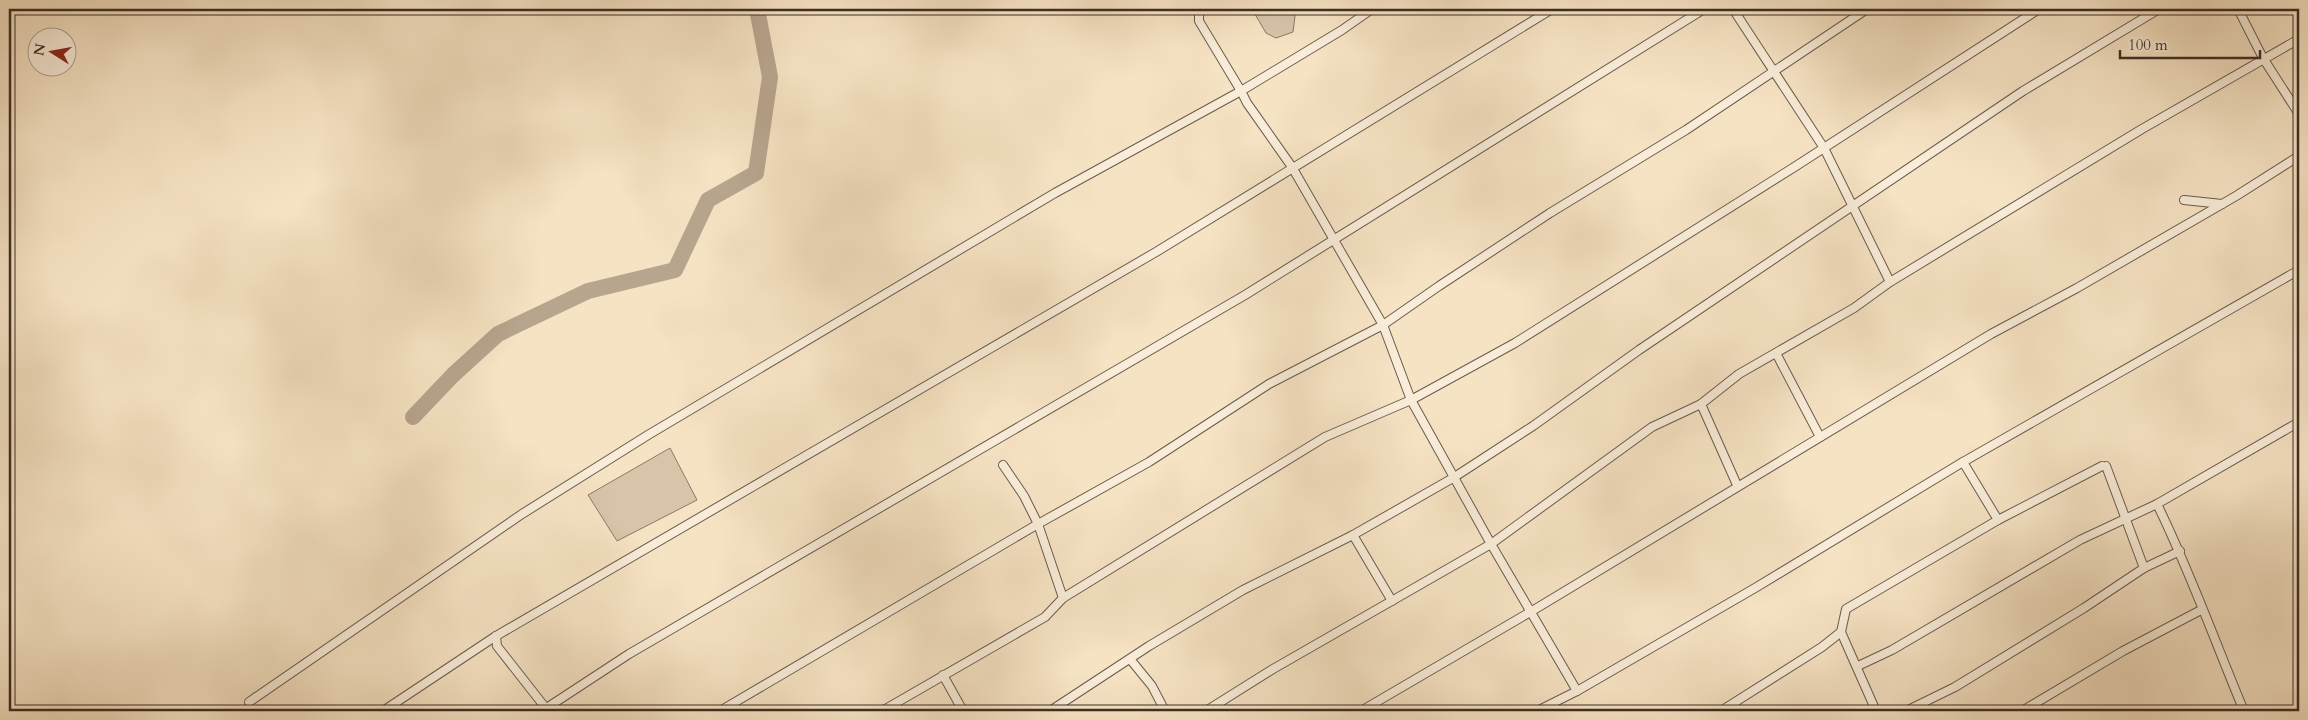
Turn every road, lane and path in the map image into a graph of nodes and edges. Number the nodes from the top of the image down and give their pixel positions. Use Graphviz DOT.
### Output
graph roads {
  1 [pos="1372,9"];
  2 [pos="1552,9"];
  3 [pos="1704,9"];
  4 [pos="1733,9"];
  5 [pos="1867,9"];
  6 [pos="2039,9"];
  7 [pos="2159,9"];
  8 [pos="2238,9"];
  9 [pos="1198,10"];
  10 [pos="2299,39"];
  11 [pos="2263,58"];
  12 [pos="1774,71"];
  13 [pos="1241,91"];
  14 [pos="2299,114"];
  15 [pos="1824,148"];
  16 [pos="2299,156"];
  17 [pos="1292,167"];
  18 [pos="2184,200"];
  19 [pos="2222,204"];
  20 [pos="1854,205"];
  21 [pos="1335,238"];
  22 [pos="2299,270"];
  23 [pos="1890,282"];
  24 [pos="1383,325"];
  25 [pos="1776,353"];
  26 [pos="1412,400"];
  27 [pos="1702,404"];
  28 [pos="2299,422"];
  29 [pos="1820,437"];
  30 [pos="1963,462"];
  31 [pos="1003,465"];
  32 [pos="1453,478"];
  33 [pos="1738,485"];
  34 [pos="2157,504"];
  35 [pos="2126,518"];
  36 [pos="1998,520"];
  37 [pos="1038,524"];
  38 [pos="1353,535"];
  39 [pos="1491,544"];
  40 [pos="2180,551"];
  41 [pos="2144,568"];
  42 [pos="1063,598"];
  43 [pos="1392,601"];
  44 [pos="2201,610"];
  45 [pos="1532,611"];
  46 [pos="1841,632"];
  47 [pos="496,636"];
  48 [pos="1130,659"];
  49 [pos="1858,666"];
  50 [pos="943,675"];
  51 [pos="1578,691"];
  52 [pos="249,702"];
  53 [pos="545,710"];
  54 [pos="384,711"];
  55 [pos="720,711"];
  56 [pos="882,711"];
  57 [pos="964,711"];
  58 [pos="1050,711"];
  59 [pos="1165,711"];
  60 [pos="1206,711"];
  61 [pos="1361,711"];
  62 [pos="1537,711"];
  63 [pos="1721,711"];
  64 [pos="1876,711"];
  65 [pos="1906,711"];
  66 [pos="2022,711"];
  67 [pos="2244,711"];
  1 -- 13 [label="street"];
  2 -- 17 [label="street"];
  3 -- 21 [label="street"];
  4 -- 12 [label="street"];
  5 -- 12 [label="street"];
  6 -- 15 [label="street"];
  7 -- 20 [label="street"];
  8 -- 11 [label="street"];
  9 -- 13 [label="street"];
  10 -- 11 [label="street"];
  11 -- 14 [label="street"];
  11 -- 23 [label="street"];
  12 -- 15 [label="street"];
  12 -- 24 [label="street"];
  13 -- 17 [label="street"];
  13 -- 52 [label="street"];
  15 -- 20 [label="street"];
  15 -- 26 [label="street"];
  16 -- 19 [label="street"];
  17 -- 21 [label="street"];
  17 -- 47 [label="street"];
  18 -- 19 [label="street"];
  19 -- 29 [label="street"];
  20 -- 23 [label="street"];
  20 -- 32 [label="street"];
  21 -- 24 [label="street"];
  21 -- 53 [label="street"];
  22 -- 30 [label="street"];
  23 -- 25 [label="street"];
  24 -- 26 [label="street"];
  24 -- 37 [label="street"];
  25 -- 27 [label="street"];
  25 -- 29 [label="street"];
  26 -- 32 [label="street"];
  26 -- 42 [label="street"];
  27 -- 33 [label="street"];
  27 -- 39 [label="street"];
  28 -- 34 [label="street"];
  29 -- 33 [label="street"];
  30 -- 36 [label="street"];
  30 -- 51 [label="street"];
  31 -- 37 [label="street"];
  32 -- 38 [label="street"];
  32 -- 39 [label="street"];
  33 -- 45 [label="street"];
  34 -- 35 [label="street"];
  34 -- 40 [label="street"];
  35 -- 36 [label="street"];
  35 -- 41 [label="street"];
  35 -- 49 [label="street"];
  36 -- 46 [label="street"];
  37 -- 42 [label="street"];
  37 -- 55 [label="street"];
  38 -- 43 [label="street"];
  38 -- 48 [label="street"];
  39 -- 43 [label="street"];
  39 -- 45 [label="street"];
  40 -- 41 [label="street"];
  40 -- 44 [label="street"];
  41 -- 65 [label="street"];
  42 -- 50 [label="street"];
  43 -- 60 [label="street"];
  44 -- 66 [label="street"];
  44 -- 67 [label="street"];
  45 -- 51 [label="street"];
  45 -- 61 [label="street"];
  46 -- 49 [label="street"];
  46 -- 63 [label="street"];
  47 -- 53 [label="street"];
  47 -- 54 [label="street"];
  48 -- 58 [label="street"];
  48 -- 59 [label="street"];
  49 -- 64 [label="street"];
  50 -- 56 [label="street"];
  50 -- 57 [label="street"];
  51 -- 62 [label="street"];
}
